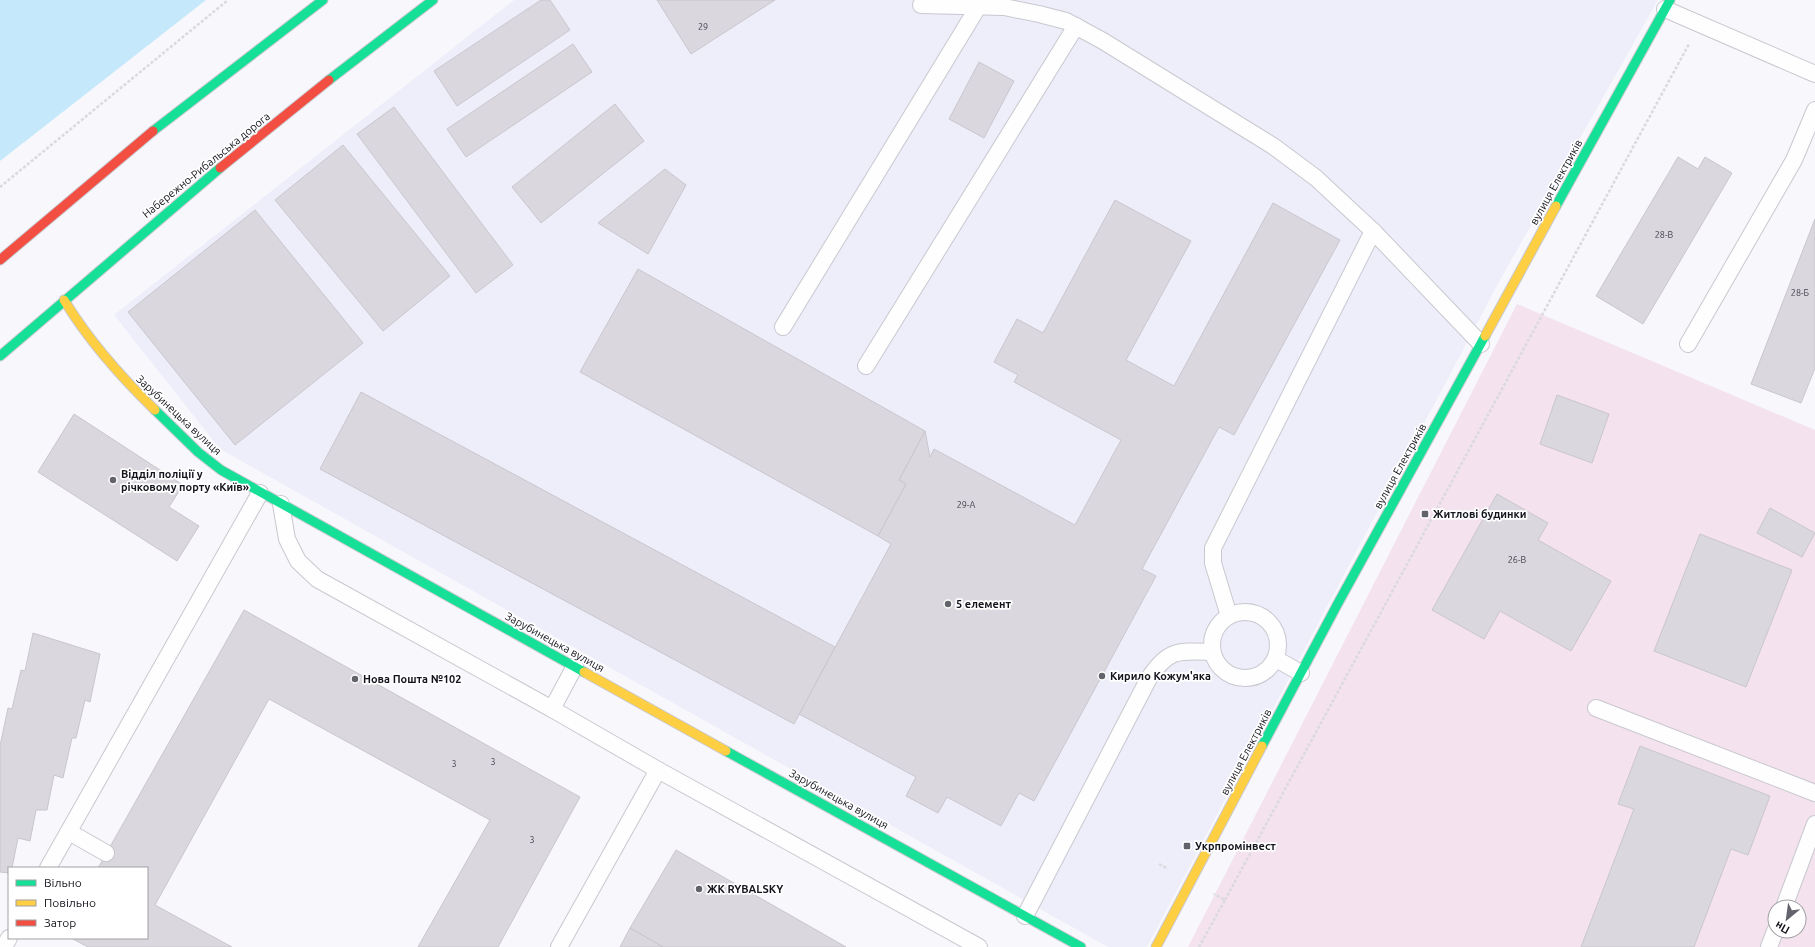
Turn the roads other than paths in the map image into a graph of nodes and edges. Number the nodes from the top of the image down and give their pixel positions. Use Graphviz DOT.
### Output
graph roads {
  1 [pos="324,0"];
  2 [pos="433,0"];
  3 [pos="1667,4"];
  4 [pos="920,5"];
  5 [pos="978,7"];
  6 [pos="1076,26"];
  7 [pos="1815,74"];
  8 [pos="1815,110"];
  9 [pos="1373,232"];
  10 [pos="0,260"];
  11 [pos="64,300"];
  12 [pos="783,327"];
  13 [pos="1481,344"];
  14 [pos="1688,344"];
  15 [pos="0,356"];
  16 [pos="866,366"];
  17 [pos="260,493"];
  18 [pos="281,504"];
  19 [pos="1229,616"];
  20 [pos="1212,652"];
  21 [pos="1276,659"];
  22 [pos="575,666"];
  23 [pos="1301,673"];
  24 [pos="1596,708"];
  25 [pos="552,709"];
  26 [pos="658,770"];
  27 [pos="1815,793"];
  28 [pos="1815,824"];
  29 [pos="69,832"];
  30 [pos="106,853"];
  31 [pos="49,867"];
  32 [pos="1787,899"];
  33 [pos="1025,916"];
  34 [pos="1073,945"];
  35 [pos="559,947"];
  36 [pos="979,947"];
  37 [pos="1156,947"];
  1 -- 10 [label="street"];
  2 -- 11 [label="street, Набережно-Рибальська дорога"];
  3 -- 7 [label="lane"];
  3 -- 13 [label="street, вулиця Електриків"];
  4 -- 5 [label="lane"];
  5 -- 6 [label="lane"];
  5 -- 12 [label="lane"];
  6 -- 9 [label="lane"];
  6 -- 16 [label="lane"];
  8 -- 14 [label="lane"];
  9 -- 13 [label="lane"];
  9 -- 19 [label="lane"];
  11 -- 15 [label="street, Набережно-Рибальська дорога"];
  11 -- 17 [label="street, Зарубинецька вулиця"];
  13 -- 23 [label="street, вулиця Електриків"];
  17 -- 18 [label="street, Зарубинецька вулиця"];
  17 -- 29 [label="lane"];
  18 -- 22 [label="street, Зарубинецька вулиця"];
  18 -- 25 [label="lane"];
  19 -- 20 [label="lane"];
  19 -- 21 [label="lane"];
  20 -- 21 [label="lane"];
  20 -- 33 [label="lane"];
  21 -- 23 [label="lane"];
  22 -- 25 [label="lane"];
  22 -- 33 [label="street, Зарубинецька вулиця"];
  23 -- 37 [label="street, вулиця Електриків"];
  24 -- 27 [label="lane"];
  25 -- 26 [label="lane"];
  26 -- 35 [label="lane"];
  26 -- 36 [label="lane"];
  28 -- 32 [label="lane"];
  29 -- 30 [label="lane"];
  29 -- 31 [label="lane"];
  33 -- 34 [label="street, Зарубинецька вулиця"];
}
